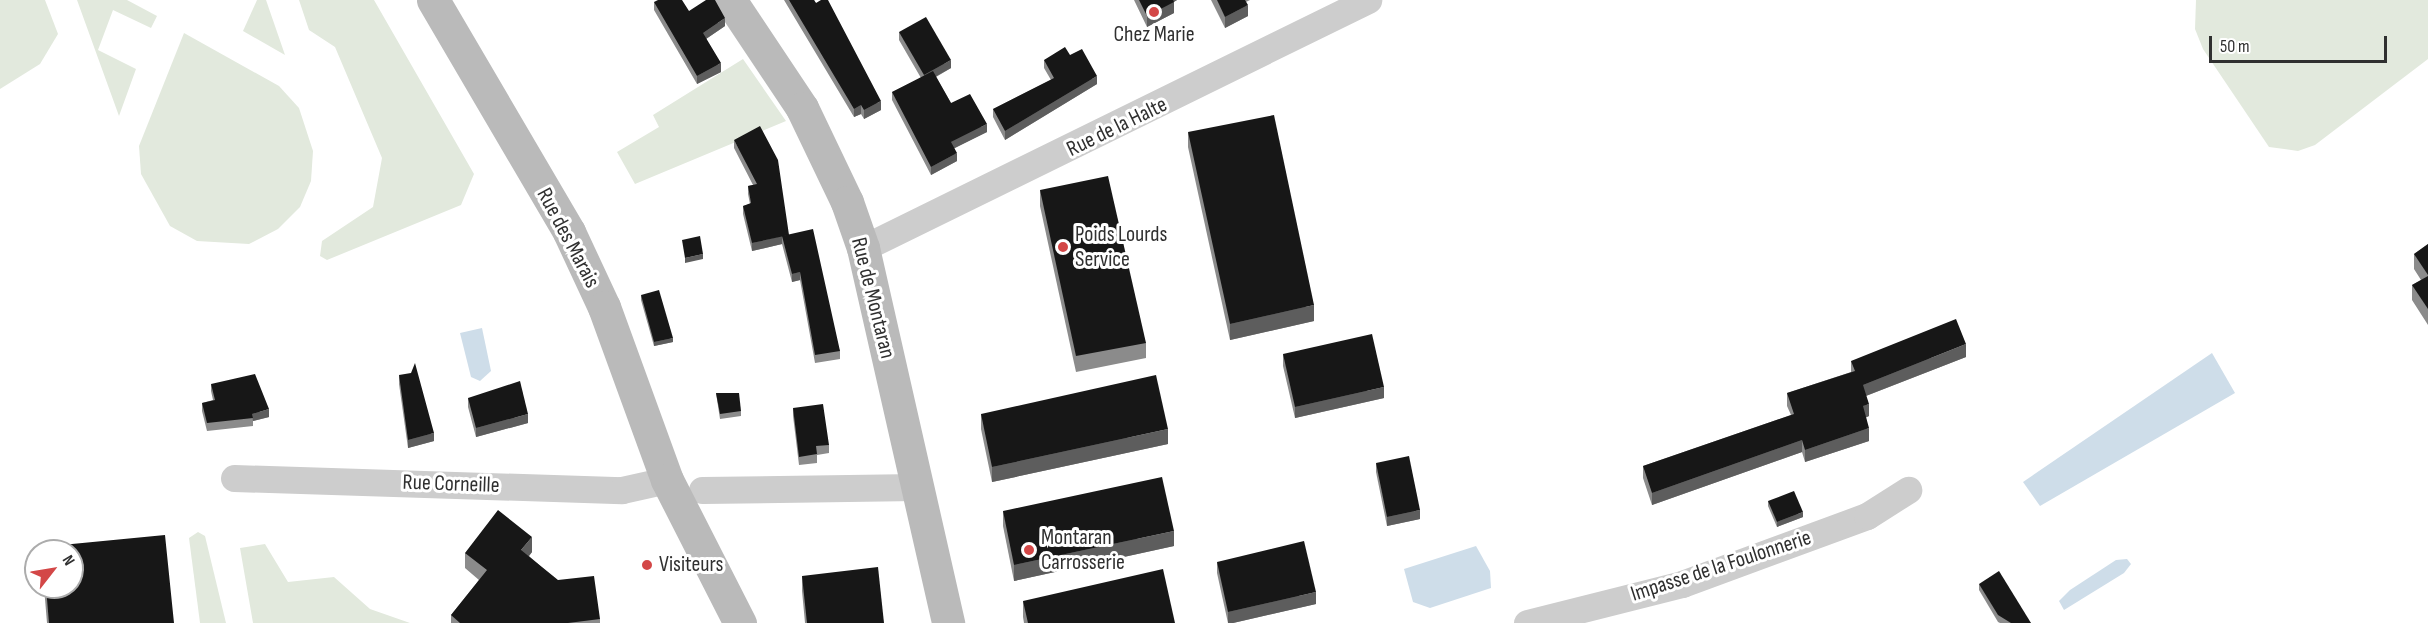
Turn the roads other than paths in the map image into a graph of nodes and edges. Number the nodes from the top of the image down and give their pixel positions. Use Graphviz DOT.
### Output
graph roads {
  1 [pos="433,0"];
  2 [pos="729,0"];
  3 [pos="1368,0"];
  4 [pos="863,248"];
  5 [pos="234,478"];
  6 [pos="680,487"];
  7 [pos="917,487"];
  8 [pos="1908,490"];
  9 [pos="718,623"];
  10 [pos="740,623"];
  11 [pos="948,623"];
  12 [pos="1527,623"];
  1 -- 6 [label="street, Rue des Marais"];
  2 -- 4 [label="street, Rue de Montaran"];
  3 -- 4 [label="street, Rue de la Halte"];
  4 -- 7 [label="street, Rue de Montaran"];
  5 -- 6 [label="street, Rue Corneille"];
  6 -- 7 [label="street, Rue Corneille"];
  6 -- 9 [label="street, Rue des Marais"];
  6 -- 10 [label="street, Rue des Marais"];
  7 -- 11 [label="street, Rue de Montaran"];
  8 -- 12 [label="street, Impasse de la Foulonnerie"];
}
